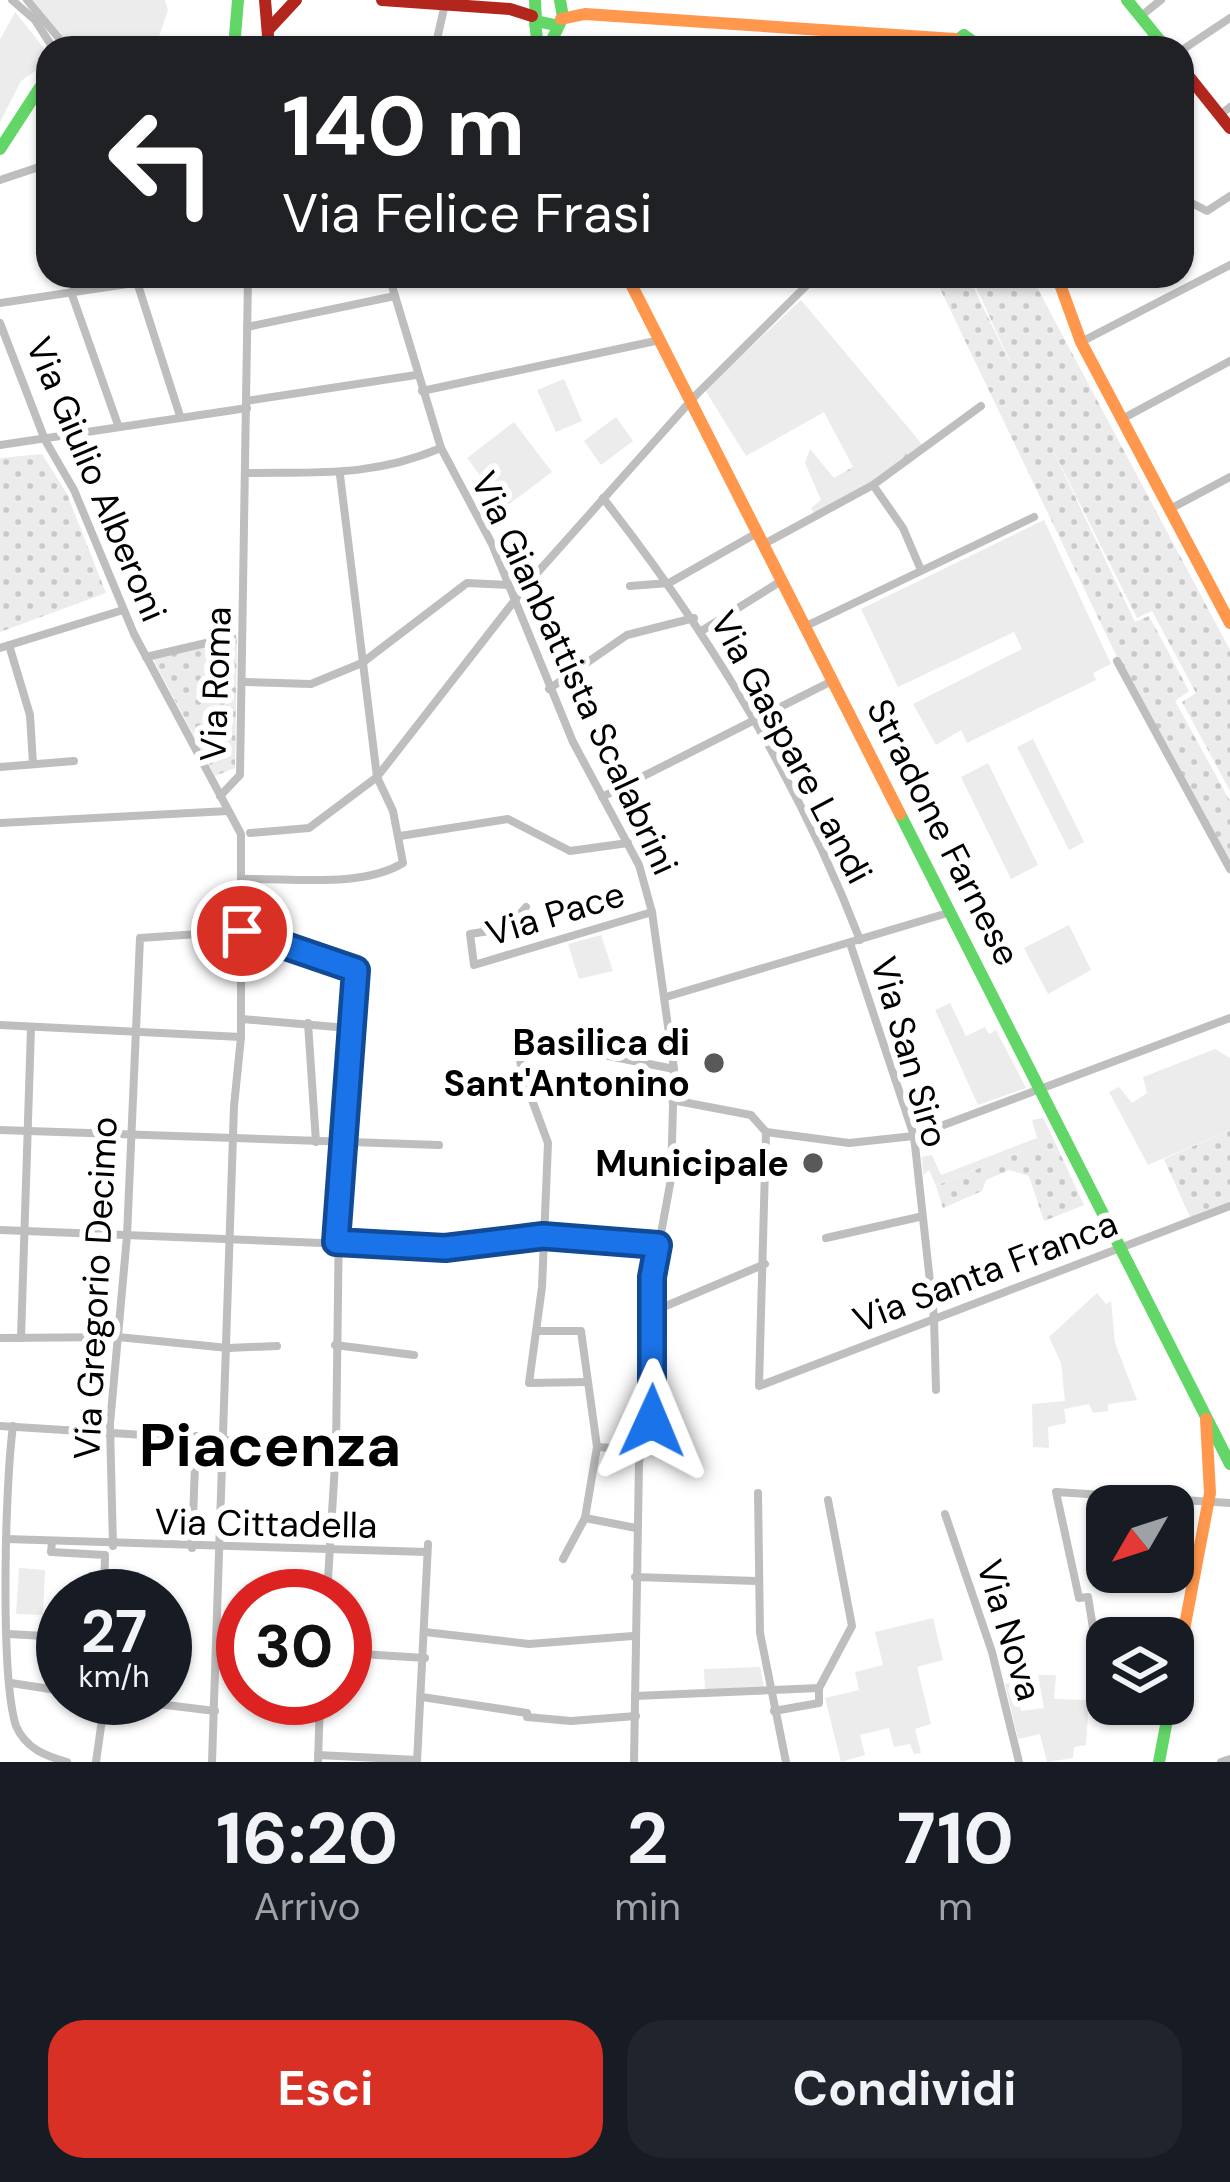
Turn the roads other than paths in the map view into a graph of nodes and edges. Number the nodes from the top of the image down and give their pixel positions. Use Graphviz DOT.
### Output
graph roads {
  1 [pos="12,0"];
  2 [pos="28,0"];
  3 [pos="241,0"];
  4 [pos="263,0"];
  5 [pos="296,0"];
  6 [pos="382,0"];
  7 [pos="1127,0"];
  8 [pos="1161,0"];
  9 [pos="561,2"];
  10 [pos="445,4"];
  11 [pos="534,10"];
  12 [pos="585,14"];
  13 [pos="1141,16"];
  14 [pos="1230,18"];
  15 [pos="560,21"];
  16 [pos="268,32"];
  17 [pos="45,36"];
  18 [pos="58,36"];
  19 [pos="238,36"];
  20 [pos="267,36"];
  21 [pos="438,36"];
  22 [pos="553,36"];
  23 [pos="884,36"];
  24 [pos="1157,36"];
  25 [pos="1194,42"];
  26 [pos="1194,80"];
  27 [pos="36,88"];
  28 [pos="1225,111"];
  29 [pos="1230,128"];
  30 [pos="0,149"];
  31 [pos="36,168"];
  32 [pos="0,180"];
  33 [pos="1230,196"];
  34 [pos="1194,204"];
  35 [pos="1230,265"];
  36 [pos="1194,284"];
  37 [pos="97,288"];
  38 [pos="139,288"];
  39 [pos="248,288"];
  40 [pos="393,288"];
  41 [pos="634,288"];
  42 [pos="804,288"];
  43 [pos="1061,288"];
  44 [pos="1185,288"];
  45 [pos="71,292"];
  46 [pos="395,296"];
  47 [pos="0,303"];
  48 [pos="0,323"];
  49 [pos="247,327"];
  50 [pos="660,340"];
  51 [pos="1081,342"];
  52 [pos="4,347"];
  53 [pos="1230,361"];
  54 [pos="416,375"];
  55 [pos="422,391"];
  56 [pos="691,401"];
  57 [pos="246,405"];
  58 [pos="981,406"];
  59 [pos="180,416"];
  60 [pos="1122,419"];
  61 [pos="118,425"];
  62 [pos="45,440"];
  63 [pos="0,445"];
  64 [pos="441,448"];
  65 [pos="246,473"];
  66 [pos="340,475"];
  67 [pos="1230,477"];
  68 [pos="873,485"];
  69 [pos="603,498"];
  70 [pos="1170,509"];
  71 [pos="1034,517"];
  72 [pos="761,538"];
  73 [pos="921,570"];
  74 [pos="782,580"];
  75 [pos="669,583"];
  76 [pos="511,585"];
  77 [pos="630,586"];
  78 [pos="514,605"];
  79 [pos="1226,605"];
  80 [pos="123,610"];
  81 [pos="694,618"];
  82 [pos="1230,623"];
  83 [pos="806,626"];
  84 [pos="703,630"];
  85 [pos="232,637"];
  86 [pos="5,646"];
  87 [pos="146,657"];
  88 [pos="1117,662"];
  89 [pos="362,663"];
  90 [pos="833,680"];
  91 [pos="244,682"];
  92 [pos="549,689"];
  93 [pos="756,721"];
  94 [pos="74,761"];
  95 [pos="33,764"];
  96 [pos="0,767"];
  97 [pos="377,777"];
  98 [pos="220,796"];
  99 [pos="602,797"];
  100 [pos="228,811"];
  101 [pos="0,823"];
  102 [pos="250,833"];
  103 [pos="400,836"];
  104 [pos="628,843"];
  105 [pos="1230,869"];
  106 [pos="245,879"];
  107 [pos="526,908"];
  108 [pos="652,912"];
  109 [pos="951,912"];
  110 [pos="242,931"];
  111 [pos="855,942"];
  112 [pos="666,997"];
  113 [pos="1230,1018"];
  114 [pos="242,1019"];
  115 [pos="308,1023"];
  116 [pos="0,1025"];
  117 [pos="31,1028"];
  118 [pos="348,1028"];
  119 [pos="134,1033"];
  120 [pos="242,1037"];
  121 [pos="674,1069"];
  122 [pos="1041,1089"];
  123 [pos="672,1100"];
  124 [pos="0,1130"];
  125 [pos="28,1131"];
  126 [pos="766,1132"];
  127 [pos="129,1135"];
  128 [pos="914,1136"];
  129 [pos="235,1138"];
  130 [pos="316,1142"];
  131 [pos="340,1142"];
  132 [pos="439,1144"];
  133 [pos="1230,1206"];
  134 [pos="919,1217"];
  135 [pos="0,1230"];
  136 [pos="23,1230"];
  137 [pos="127,1236"];
  138 [pos="233,1236"];
  139 [pos="543,1236"];
  140 [pos="826,1238"];
  141 [pos="336,1242"];
  142 [pos="658,1245"];
  143 [pos="1121,1246"];
  144 [pos="766,1264"];
  145 [pos="654,1310"];
  146 [pos="934,1318"];
  147 [pos="538,1331"];
  148 [pos="118,1336"];
  149 [pos="0,1338"];
  150 [pos="20,1338"];
  151 [pos="277,1346"];
  152 [pos="335,1346"];
  153 [pos="228,1348"];
  154 [pos="414,1355"];
  155 [pos="587,1382"];
  156 [pos="937,1390"];
  157 [pos="1206,1416"];
  158 [pos="0,1426"];
  159 [pos="13,1426"];
  160 [pos="110,1430"];
  161 [pos="196,1436"];
  162 [pos="226,1438"];
  163 [pos="336,1447"];
  164 [pos="596,1447"];
  165 [pos="643,1450"];
  166 [pos="1208,1452"];
  167 [pos="1228,1460"];
  168 [pos="758,1493"];
  169 [pos="828,1500"];
  170 [pos="1209,1501"];
  171 [pos="1230,1503"];
  172 [pos="945,1514"];
  173 [pos="585,1518"];
  174 [pos="637,1528"];
  175 [pos="6,1539"];
  176 [pos="52,1542"];
  177 [pos="108,1546"];
  178 [pos="192,1548"];
  179 [pos="221,1549"];
  180 [pos="330,1552"];
  181 [pos="563,1559"];
  182 [pos="105,1569"];
  183 [pos="220,1569"];
  184 [pos="329,1569"];
  185 [pos="635,1577"];
  186 [pos="757,1581"];
  187 [pos="1091,1617"];
  188 [pos="1187,1617"];
  189 [pos="425,1632"];
  190 [pos="8,1634"];
  191 [pos="36,1636"];
  192 [pos="633,1636"];
  193 [pos="372,1655"];
  194 [pos="425,1658"];
  195 [pos="216,1672"];
  196 [pos="10,1683"];
  197 [pos="36,1687"];
  198 [pos="819,1688"];
  199 [pos="769,1689"];
  200 [pos="635,1696"];
  201 [pos="422,1697"];
  202 [pos="192,1708"];
  203 [pos="214,1711"];
  204 [pos="774,1711"];
  205 [pos="636,1716"];
  206 [pos="102,1725"];
  207 [pos="319,1725"];
  208 [pos="1166,1725"];
  209 [pos="318,1759"];
  210 [pos="1230,1760"];
  211 [pos="417,1761"];
  212 [pos="67,1762"];
  213 [pos="96,1762"];
  214 [pos="212,1762"];
  215 [pos="634,1762"];
  216 [pos="786,1762"];
  217 [pos="1019,1762"];
  218 [pos="1159,1762"];
  219 [pos="1221,1762"];
  1 -- 17 [label="street"];
  2 -- 18 [label="street"];
  3 -- 4 [label="street"];
  3 -- 19 [label="street"];
  4 -- 16 [label="street"];
  5 -- 16 [label="street"];
  6 -- 10 [label="street"];
  7 -- 13 [label="street"];
  8 -- 13 [label="street"];
  9 -- 12 [label="street"];
  9 -- 15 [label="street"];
  10 -- 11 [label="street"];
  10 -- 21 [label="street"];
  11 -- 15 [label="street"];
  12 -- 15 [label="street"];
  12 -- 23 [label="street"];
  13 -- 24 [label="street"];
  14 -- 25 [label="street"];
  15 -- 22 [label="street"];
  16 -- 20 [label="street"];
  26 -- 28 [label="street"];
  27 -- 30 [label="street"];
  28 -- 29 [label="street"];
  31 -- 32 [label="street"];
  33 -- 34 [label="street"];
  35 -- 36 [label="street"];
  37 -- 45 [label="street"];
  38 -- 59 [label="street"];
  39 -- 49 [label="street, Via Roma"];
  40 -- 46 [label="street, Via Gianbattista Scalabrini"];
  41 -- 50 [label="street, Stradone Farnese"];
  42 -- 56 [label="street"];
  43 -- 51 [label="street"];
  44 -- 51 [label="street"];
  45 -- 47 [label="street"];
  45 -- 61 [label="street"];
  46 -- 49 [label="street"];
  46 -- 54 [label="street, Via Gianbattista Scalabrini"];
  48 -- 52 [label="street, Via Giulio Alberoni"];
  49 -- 57 [label="street, Via Roma"];
  50 -- 55 [label="street"];
  50 -- 56 [label="street, Stradone Farnese"];
  51 -- 60 [label="street"];
  52 -- 62 [label="street, Via Giulio Alberoni"];
  53 -- 60 [label="street"];
  54 -- 55 [label="street, Via Gianbattista Scalabrini"];
  54 -- 57 [label="street"];
  55 -- 64 [label="street, Via Gianbattista Scalabrini"];
  56 -- 69 [label="street"];
  56 -- 72 [label="street, Stradone Farnese"];
  57 -- 59 [label="street"];
  57 -- 65 [label="street, Via Roma"];
  58 -- 68 [label="street"];
  59 -- 61 [label="street"];
  60 -- 70 [label="street"];
  61 -- 62 [label="street"];
  62 -- 63 [label="street"];
  62 -- 80 [label="street, Via Giulio Alberoni"];
  64 -- 66 [label="street"];
  64 -- 76 [label="street, Via Gianbattista Scalabrini"];
  65 -- 66 [label="street"];
  65 -- 91 [label="street, Via Roma"];
  66 -- 89 [label="street"];
  67 -- 70 [label="street"];
  68 -- 72 [label="street"];
  68 -- 73 [label="street"];
  69 -- 75 [label="street, Via Gaspare Landi"];
  69 -- 78 [label="street"];
  70 -- 79 [label="street"];
  71 -- 73 [label="street"];
  72 -- 74 [label="street, Stradone Farnese"];
  72 -- 75 [label="street"];
  73 -- 83 [label="street"];
  74 -- 83 [label="street, Stradone Farnese"];
  74 -- 84 [label="street"];
  75 -- 77 [label="street, Via Gaspare Landi"];
  75 -- 81 [label="street, Via Gaspare Landi"];
  76 -- 78 [label="street, Via Gianbattista Scalabrini"];
  76 -- 89 [label="street"];
  78 -- 92 [label="street, Via Gianbattista Scalabrini"];
  78 -- 97 [label="street"];
  79 -- 82 [label="street"];
  80 -- 86 [label="street"];
  80 -- 87 [label="street, Via Giulio Alberoni"];
  81 -- 84 [label="street, Via Gaspare Landi"];
  81 -- 92 [label="street"];
  83 -- 90 [label="street, Stradone Farnese"];
  84 -- 93 [label="street, Via Gaspare Landi"];
  85 -- 87 [label="street, Via Giulio Alberoni"];
  86 -- 95 [label="street"];
  87 -- 98 [label="street, Via Giulio Alberoni"];
  88 -- 105 [label="street"];
  89 -- 91 [label="street"];
  89 -- 97 [label="street"];
  90 -- 93 [label="street"];
  90 -- 109 [label="street, Stradone Farnese"];
  91 -- 98 [label="street, Via Roma"];
  92 -- 99 [label="street, Via Gianbattista Scalabrini"];
  93 -- 99 [label="street"];
  93 -- 111 [label="street, Via Gaspare Landi"];
  94 -- 95 [label="street"];
  95 -- 96 [label="street"];
  97 -- 102 [label="street"];
  97 -- 103 [label="street"];
  98 -- 100 [label="street, Via Roma"];
  99 -- 104 [label="street, Via Gianbattista Scalabrini"];
  100 -- 101 [label="street"];
  100 -- 106 [label="street, Via Roma"];
  103 -- 104 [label="street"];
  103 -- 106 [label="street"];
  104 -- 108 [label="street, Via Gianbattista Scalabrini"];
  106 -- 110 [label="street, Via Roma"];
  107 -- 108 [label="street, Via Pace"];
  108 -- 112 [label="street, Via Gianbattista Scalabrini"];
  109 -- 111 [label="street"];
  109 -- 122 [label="street, Stradone Farnese"];
  110 -- 114 [label="street, Via Roma"];
  110 -- 118 [label="street"];
  110 -- 119 [label="street, Via Gregorio Decimo"];
  111 -- 112 [label="street"];
  111 -- 128 [label="street, Via San Siro"];
  112 -- 121 [label="street, Via Gianbattista Scalabrini"];
  113 -- 122 [label="street"];
  114 -- 115 [label="street"];
  114 -- 120 [label="street, Via Roma"];
  115 -- 118 [label="street"];
  115 -- 130 [label="street"];
  116 -- 117 [label="street"];
  117 -- 119 [label="street"];
  117 -- 125 [label="street"];
  118 -- 131 [label="street"];
  119 -- 120 [label="street"];
  119 -- 127 [label="street, Via Gregorio Decimo"];
  120 -- 129 [label="street, Via Roma"];
  121 -- 123 [label="street, Via Gianbattista Scalabrini"];
  121 -- 139 [label="street"];
  122 -- 128 [label="street"];
  122 -- 143 [label="street, Stradone Farnese"];
  123 -- 126 [label="street"];
  123 -- 142 [label="street, Via Gianbattista Scalabrini"];
  124 -- 125 [label="street"];
  125 -- 127 [label="street"];
  125 -- 136 [label="street"];
  126 -- 128 [label="street"];
  126 -- 144 [label="street"];
  127 -- 129 [label="street"];
  127 -- 137 [label="street, Via Gregorio Decimo"];
  128 -- 134 [label="street, Via San Siro"];
  129 -- 130 [label="street"];
  129 -- 138 [label="street, Via Roma"];
  130 -- 131 [label="street"];
  131 -- 132 [label="street"];
  131 -- 141 [label="street"];
  133 -- 143 [label="street, Via Santa Franca"];
  134 -- 140 [label="street"];
  134 -- 146 [label="street, Via San Siro"];
  135 -- 136 [label="street"];
  136 -- 137 [label="street"];
  136 -- 150 [label="street"];
  137 -- 138 [label="street"];
  137 -- 148 [label="street, Via Gregorio Decimo"];
  138 -- 141 [label="street"];
  138 -- 153 [label="street, Via Roma"];
  139 -- 141 [label="street"];
  139 -- 142 [label="street"];
  139 -- 147 [label="street"];
  141 -- 152 [label="street"];
  142 -- 145 [label="street, Via Gianbattista Scalabrini"];
  143 -- 146 [label="street, Via Santa Franca"];
  143 -- 157 [label="street, Stradone Farnese"];
  144 -- 145 [label="street"];
  144 -- 146 [label="street, Via Santa Franca"];
  145 -- 165 [label="street, Via Gianbattista Scalabrini"];
  146 -- 156 [label="street, Via San Siro"];
  147 -- 155 [label="street"];
  147 -- 155 [label="street"];
  148 -- 150 [label="street"];
  148 -- 153 [label="street"];
  148 -- 160 [label="street, Via Gregorio Decimo"];
  149 -- 150 [label="street"];
  151 -- 153 [label="street"];
  152 -- 154 [label="street"];
  152 -- 163 [label="street"];
  153 -- 162 [label="street, Via Roma"];
  155 -- 164 [label="street"];
  157 -- 166 [label="street, Stradone Farnese"];
  157 -- 167 [label="street, Stradone Farnese"];
  158 -- 159 [label="street"];
  159 -- 160 [label="street"];
  159 -- 175 [label="street"];
  160 -- 161 [label="street"];
  160 -- 177 [label="street, Via Gregorio Decimo"];
  161 -- 162 [label="street"];
  161 -- 178 [label="street"];
  162 -- 163 [label="street"];
  162 -- 179 [label="street, Via Roma"];
  163 -- 180 [label="street"];
  164 -- 165 [label="street"];
  164 -- 173 [label="street"];
  165 -- 174 [label="street, Via Gianbattista Scalabrini"];
  166 -- 167 [label="street"];
  166 -- 170 [label="street, Stradone Farnese"];
  168 -- 186 [label="street"];
  169 -- 198 [label="street"];
  170 -- 171 [label="street"];
  170 -- 187 [label="street"];
  170 -- 188 [label="street, Stradone Farnese"];
  172 -- 217 [label="street, Via Nova"];
  173 -- 174 [label="street"];
  173 -- 181 [label="street"];
  174 -- 185 [label="street, Via Gianbattista Scalabrini"];
  175 -- 176 [label="street"];
  175 -- 190 [label="street"];
  176 -- 177 [label="street, Via Cittadella"];
  176 -- 182 [label="street"];
  177 -- 178 [label="street, Via Cittadella"];
  178 -- 179 [label="street, Via Cittadella"];
  179 -- 180 [label="street, Via Cittadella"];
  179 -- 183 [label="street, Via Roma"];
  180 -- 184 [label="street"];
  180 -- 189 [label="street, Via Cittadella"];
  185 -- 186 [label="street"];
  185 -- 192 [label="street, Via Gianbattista Scalabrini"];
  186 -- 199 [label="street"];
  189 -- 192 [label="street"];
  189 -- 194 [label="street"];
  190 -- 191 [label="street"];
  190 -- 196 [label="street"];
  192 -- 200 [label="street, Via Gianbattista Scalabrini"];
  193 -- 194 [label="street"];
  194 -- 201 [label="street"];
  195 -- 203 [label="street, Via Roma"];
  196 -- 197 [label="street"];
  196 -- 212 [label="street"];
  198 -- 199 [label="street"];
  198 -- 204 [label="street"];
  199 -- 200 [label="street"];
  199 -- 204 [label="street"];
  200 -- 205 [label="street, Via Gianbattista Scalabrini"];
  201 -- 205 [label="street"];
  201 -- 211 [label="street"];
  202 -- 203 [label="street"];
  203 -- 214 [label="street, Via Roma"];
  204 -- 216 [label="street"];
  205 -- 215 [label="street, Via Gianbattista Scalabrini"];
  206 -- 213 [label="street"];
  207 -- 209 [label="street"];
  208 -- 218 [label="street"];
  209 -- 211 [label="street"];
  210 -- 219 [label="street"];
}
